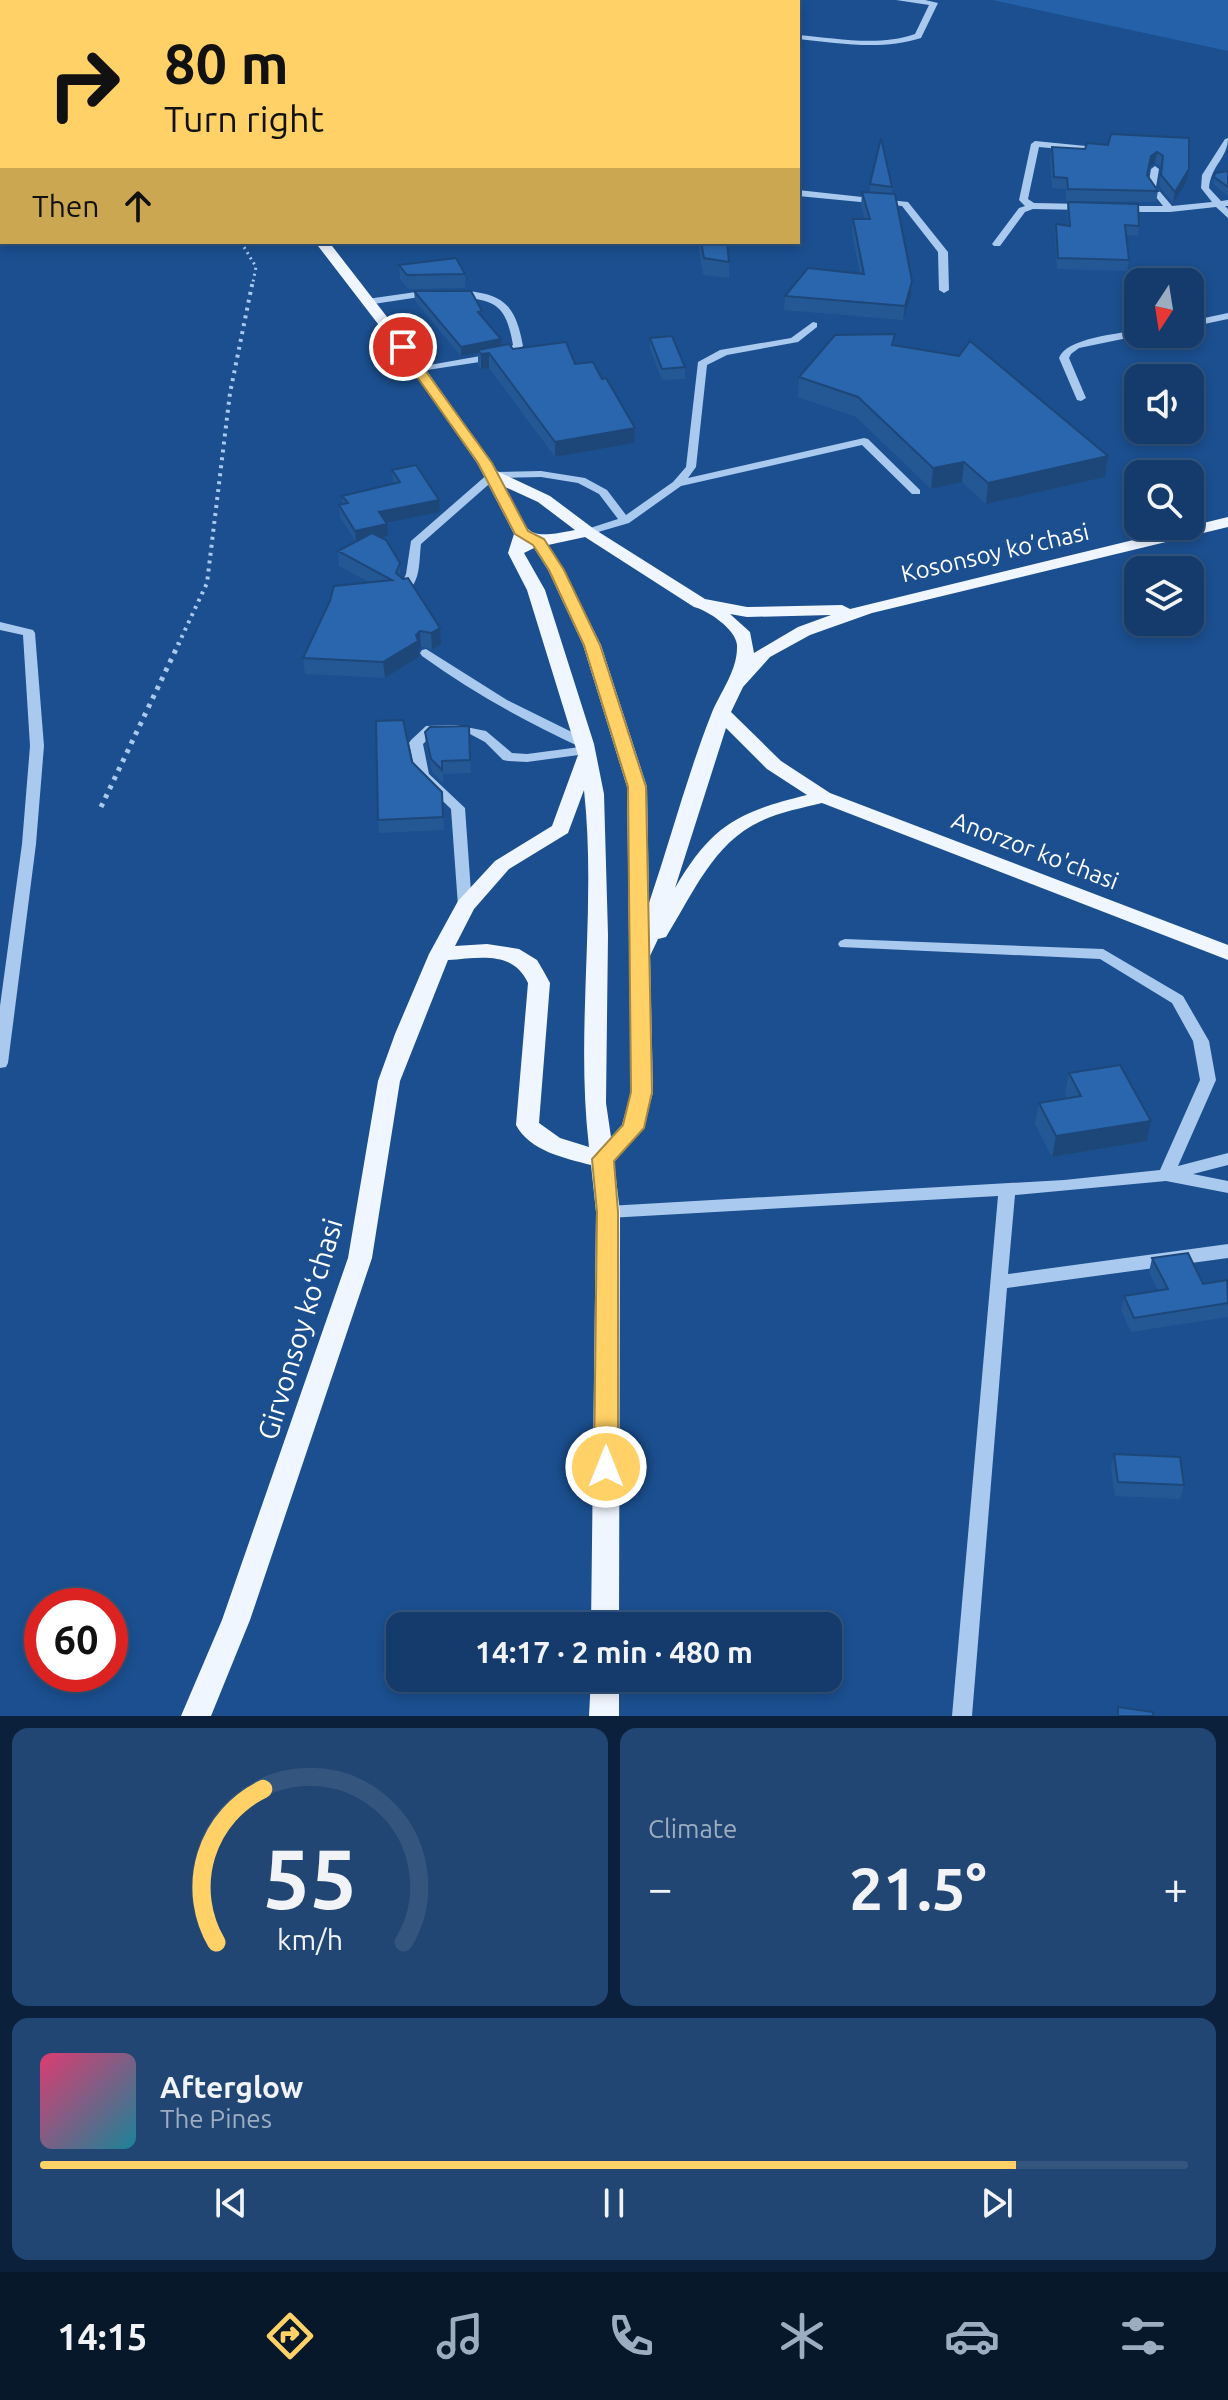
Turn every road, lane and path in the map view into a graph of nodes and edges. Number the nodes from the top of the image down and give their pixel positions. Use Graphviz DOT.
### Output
graph roads {
  1 [pos="900,0"];
  2 [pos="800,37"];
  3 [pos="1228,141"];
  4 [pos="1093,149"];
  5 [pos="1155,169"];
  6 [pos="800,193"];
  7 [pos="1228,203"];
  8 [pos="1216,205"];
  9 [pos="1032,206"];
  10 [pos="1090,208"];
  11 [pos="1104,208"];
  12 [pos="1170,209"];
  13 [pos="1228,215"];
  14 [pos="242,244"];
  15 [pos="324,244"];
  16 [pos="997,244"];
  17 [pos="944,290"];
  18 [pos="367,302"];
  19 [pos="1228,316"];
  20 [pos="1204,321"];
  21 [pos="813,325"];
  22 [pos="1124,336"];
  23 [pos="418,370"];
  24 [pos="1081,398"];
  25 [pos="493,475"];
  26 [pos="677,484"];
  27 [pos="916,492"];
  28 [pos="625,521"];
  29 [pos="1228,522"];
  30 [pos="588,532"];
  31 [pos="524,538"];
  32 [pos="406,588"];
  33 [pos="700,603"];
  34 [pos="866,609"];
  35 [pos="0,626"];
  36 [pos="426,653"];
  37 [pos="737,683"];
  38 [pos="721,713"];
  39 [pos="586,749"];
  40 [pos="823,797"];
  41 [pos="101,807"];
  42 [pos="465,906"];
  43 [pos="845,944"];
  44 [pos="1228,953"];
  45 [pos="440,954"];
  46 [pos="639,966"];
  47 [pos="0,1063"];
  48 [pos="603,1159"];
  49 [pos="1228,1159"];
  50 [pos="1166,1175"];
  51 [pos="1228,1187"];
  52 [pos="1007,1190"];
  53 [pos="608,1212"];
  54 [pos="1228,1251"];
  55 [pos="999,1282"];
  56 [pos="605,1612"];
  57 [pos="605,1692"];
  58 [pos="196,1716"];
  59 [pos="604,1716"];
  60 [pos="962,1716"];
  1 -- 2 [label="lane"];
  3 -- 8 [label="lane"];
  4 -- 9 [label="lane"];
  5 -- 12 [label="lane"];
  6 -- 17 [label="lane"];
  7 -- 8 [label="lane"];
  8 -- 12 [label="lane"];
  8 -- 13 [label="lane"];
  9 -- 10 [label="lane"];
  9 -- 16 [label="lane"];
  11 -- 12 [label="lane"];
  14 -- 41 [label="path"];
  15 -- 18 [label="main road"];
  18 -- 23 [label="main road"];
  18 -- 23 [label="lane"];
  19 -- 20 [label="lane"];
  21 -- 26 [label="lane"];
  22 -- 24 [label="lane"];
  23 -- 25 [label="main road"];
  25 -- 28 [label="lane"];
  25 -- 30 [label="main road"];
  25 -- 31 [label="main road"];
  25 -- 32 [label="lane"];
  26 -- 27 [label="lane"];
  26 -- 28 [label="lane"];
  28 -- 30 [label="lane"];
  29 -- 34 [label="main road, Kosonsoy ko’chasi"];
  30 -- 31 [label="main road"];
  30 -- 33 [label="main road"];
  31 -- 39 [label="main road"];
  31 -- 46 [label="main road"];
  33 -- 34 [label="main road"];
  33 -- 37 [label="main road"];
  34 -- 37 [label="main road"];
  35 -- 47 [label="lane"];
  36 -- 39 [label="lane"];
  37 -- 38 [label="main road"];
  38 -- 40 [label="main road, Anorzor ko'chasi"];
  38 -- 46 [label="main road"];
  39 -- 42 [label="main road, Girvonsoy koʻchasi"];
  39 -- 42 [label="lane"];
  39 -- 48 [label="main road"];
  40 -- 44 [label="main road, Anorzor ko'chasi"];
  40 -- 46 [label="main road"];
  42 -- 45 [label="main road, Girvonsoy koʻchasi"];
  43 -- 50 [label="lane"];
  45 -- 48 [label="main road"];
  45 -- 58 [label="main road, Girvonsoy koʻchasi"];
  46 -- 48 [label="main road"];
  48 -- 53 [label="main road"];
  49 -- 50 [label="lane"];
  50 -- 51 [label="lane"];
  50 -- 52 [label="lane"];
  52 -- 53 [label="lane"];
  52 -- 55 [label="lane"];
  53 -- 56 [label="main road"];
  54 -- 55 [label="lane"];
  55 -- 60 [label="lane"];
  57 -- 59 [label="main road"];
}
